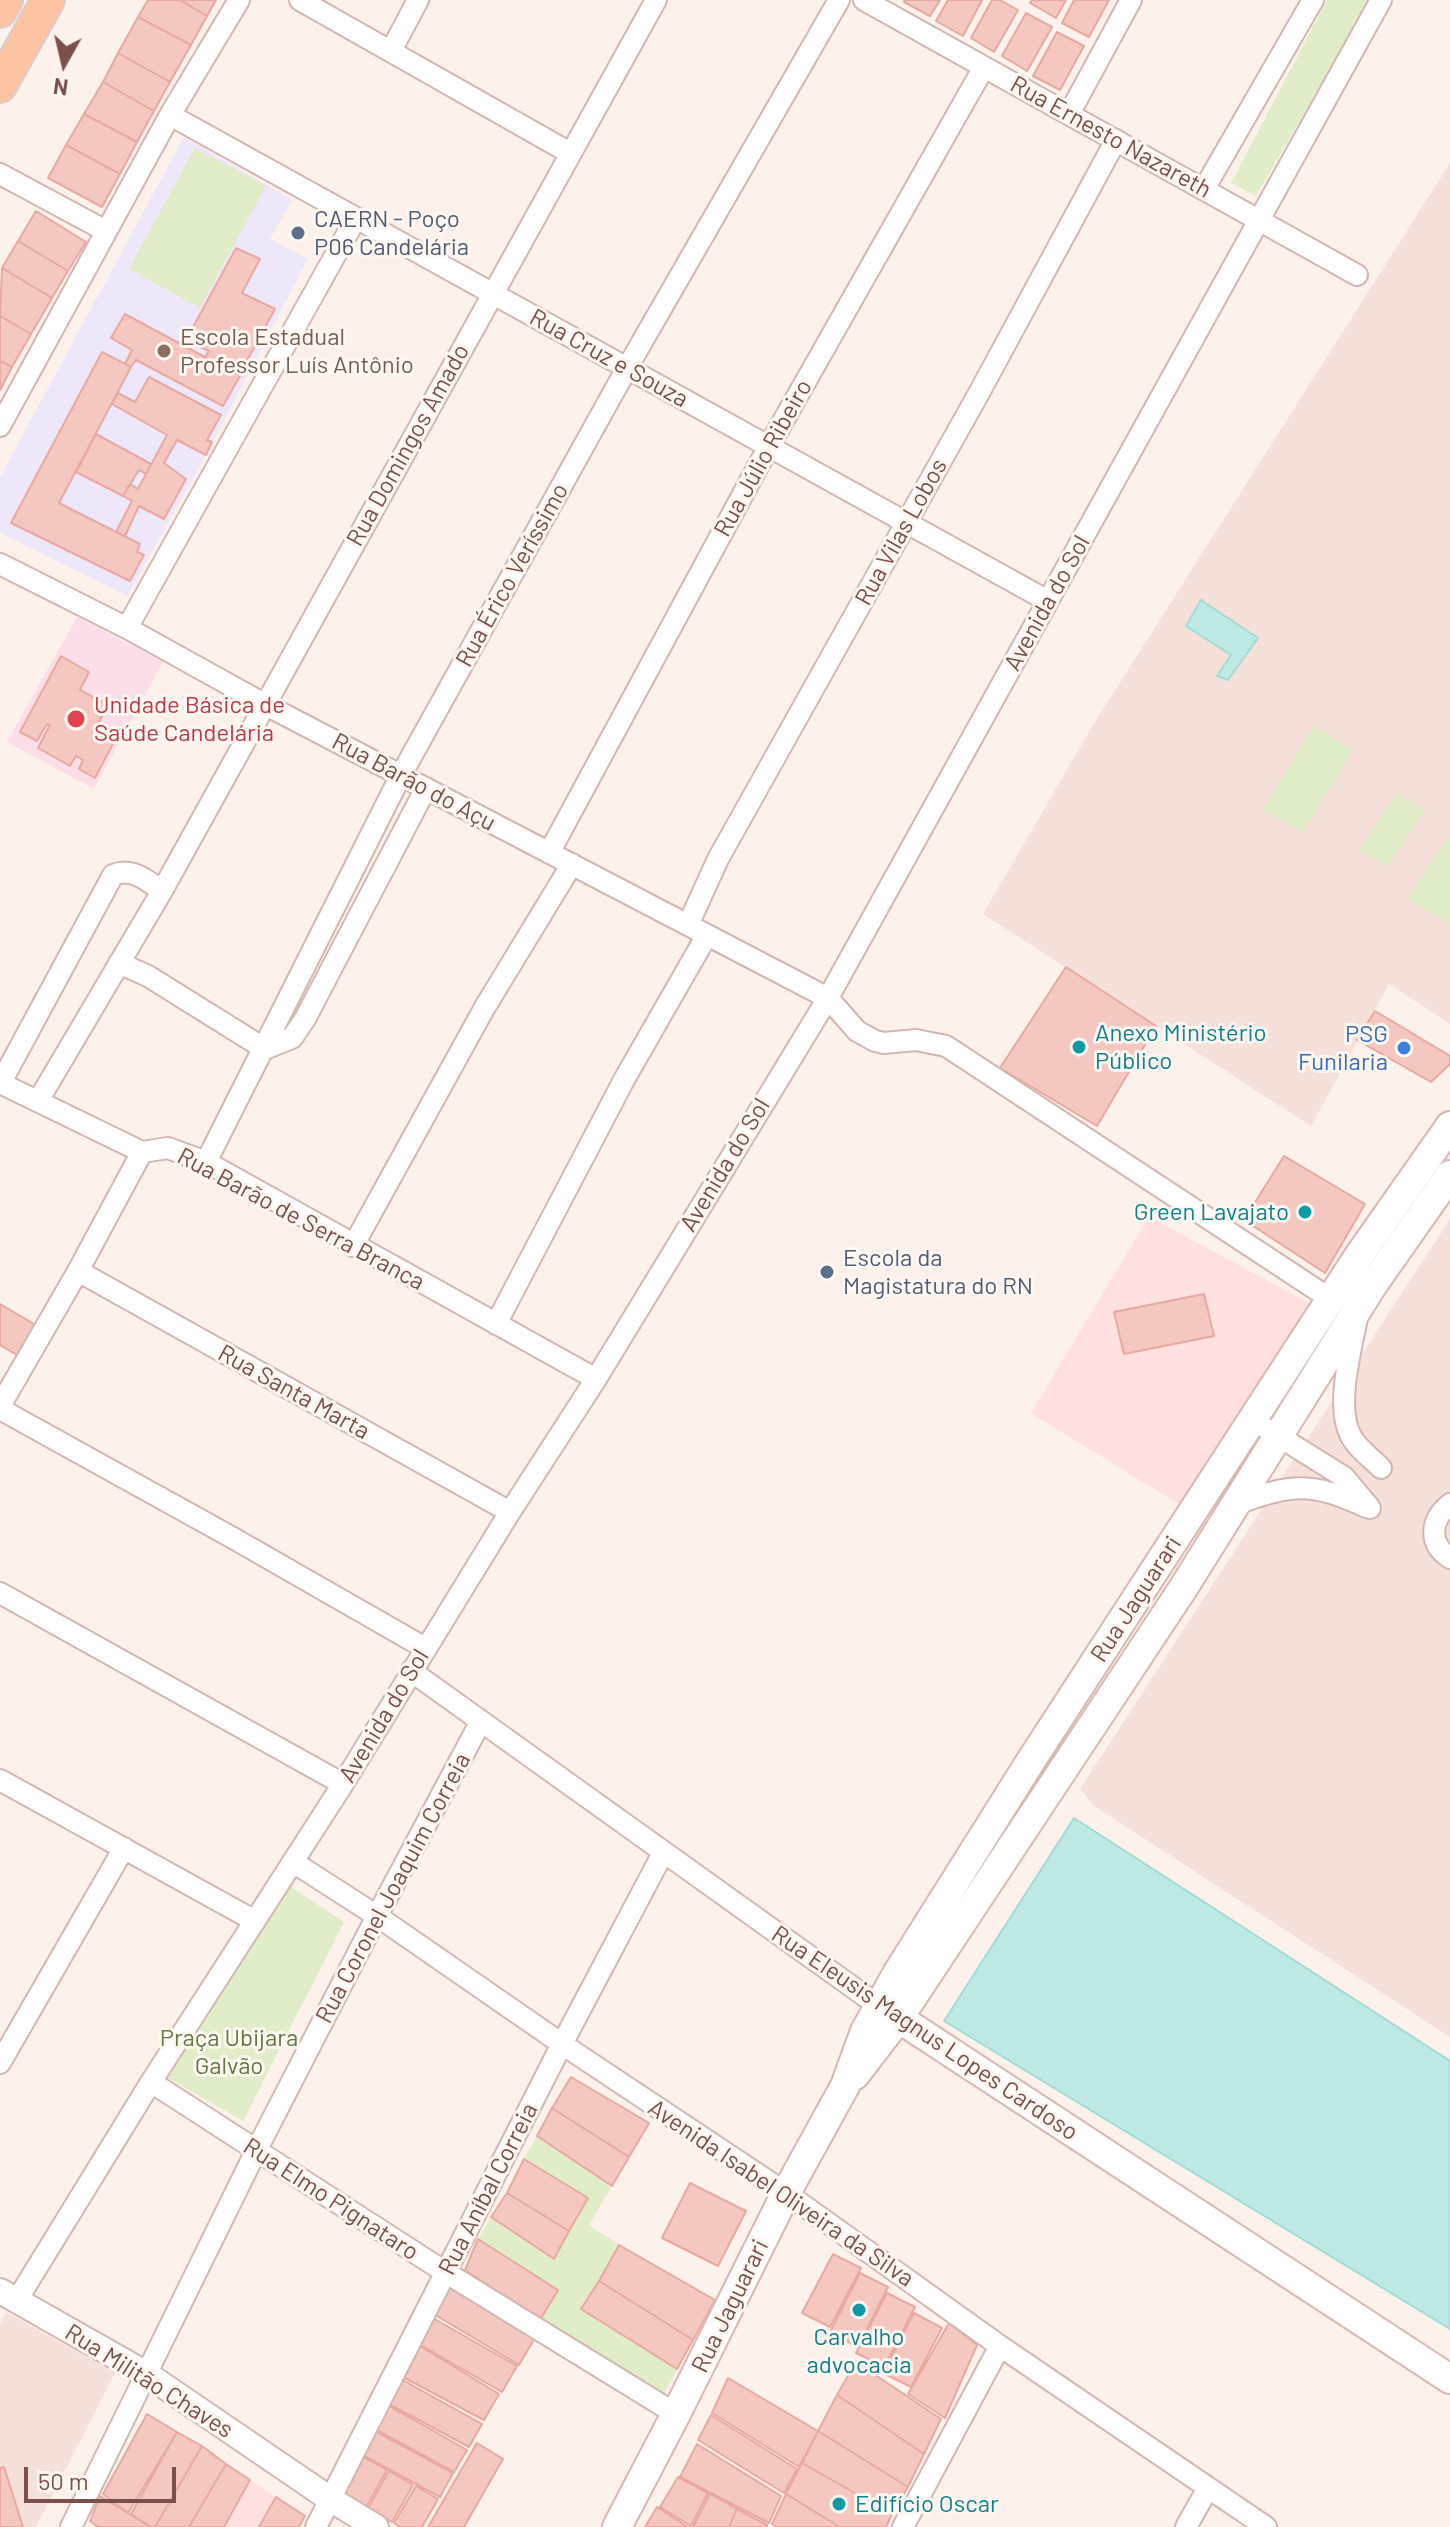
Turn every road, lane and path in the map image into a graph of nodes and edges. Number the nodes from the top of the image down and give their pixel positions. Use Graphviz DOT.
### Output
graph roads {
  1 [pos="6,0"];
  2 [pos="48,0"];
  3 [pos="239,0"];
  4 [pos="300,0"];
  5 [pos="418,0"];
  6 [pos="656,0"];
  7 [pos="839,0"];
  8 [pos="864,0"];
  9 [pos="1131,0"];
  10 [pos="1313,0"];
  11 [pos="1381,0"];
  12 [pos="0,11"];
  13 [pos="391,51"];
  14 [pos="984,67"];
  15 [pos="0,86"];
  16 [pos="1069,114"];
  17 [pos="170,115"];
  18 [pos="1116,140"];
  19 [pos="570,153"];
  20 [pos="0,174"];
  21 [pos="1204,189"];
  22 [pos="356,218"];
  23 [pos="1258,220"];
  24 [pos="106,231"];
  25 [pos="1357,275"];
  26 [pos="492,293"];
  27 [pos="627,368"];
  28 [pos="0,426"];
  29 [pos="769,446"];
  30 [pos="906,522"];
  31 [pos="0,564"];
  32 [pos="1048,601"];
  33 [pos="127,628"];
  34 [pos="264,704"];
  35 [pos="401,775"];
  36 [pos="426,788"];
  37 [pos="549,853"];
  38 [pos="572,864"];
  39 [pos="162,891"];
  40 [pos="688,925"];
  41 [pos="707,935"];
  42 [pos="119,963"];
  43 [pos="828,998"];
  44 [pos="265,1049"];
  45 [pos="0,1083"];
  46 [pos="38,1101"];
  47 [pos="1450,1126"];
  48 [pos="142,1152"];
  49 [pos="206,1162"];
  50 [pos="1450,1175"];
  51 [pos="353,1246"];
  52 [pos="78,1271"];
  53 [pos="1345,1304"];
  54 [pos="496,1324"];
  55 [pos="596,1379"];
  56 [pos="0,1408"];
  57 [pos="1253,1420"];
  58 [pos="1277,1436"];
  59 [pos="1381,1468"];
  60 [pos="1237,1504"];
  61 [pos="1450,1504"];
  62 [pos="510,1512"];
  63 [pos="1450,1558"];
  64 [pos="0,1593"];
  65 [pos="425,1648"];
  66 [pos="411,1671"];
  67 [pos="481,1721"];
  68 [pos="0,1780"];
  69 [pos="343,1784"];
  70 [pos="124,1848"];
  71 [pos="663,1853"];
  72 [pos="293,1862"];
  73 [pos="377,1916"];
  74 [pos="255,1921"];
  75 [pos="888,2012"];
  76 [pos="562,2044"];
  77 [pos="0,2063"];
  78 [pos="151,2082"];
  79 [pos="256,2151"];
  80 [pos="786,2193"];
  81 [pos="445,2272"];
  82 [pos="8,2295"];
  83 [pos="1000,2346"];
  84 [pos="148,2375"];
  85 [pos="1450,2379"];
  86 [pos="676,2414"];
  87 [pos="1208,2488"];
  88 [pos="330,2499"];
  89 [pos="71,2527"];
  90 [pos="316,2527"];
  91 [pos="376,2527"];
  92 [pos="617,2527"];
  93 [pos="903,2527"];
  94 [pos="1186,2527"];
  95 [pos="1266,2527"];
  1 -- 12 [label="main road"];
  2 -- 15 [label="main road"];
  3 -- 17 [label="street"];
  4 -- 13 [label="street"];
  5 -- 13 [label="street"];
  6 -- 19 [label="street, Rua Domingos Amado"];
  7 -- 27 [label="street, Rua Érico Veríssimo"];
  8 -- 14 [label="street, Rua Ernesto Nazareth"];
  9 -- 16 [label="street"];
  10 -- 21 [label="street"];
  11 -- 23 [label="street, Avenida do Sol"];
  13 -- 19 [label="street"];
  14 -- 16 [label="street, Rua Ernesto Nazareth"];
  14 -- 29 [label="street, Rua Júlio Ribeiro"];
  16 -- 18 [label="street, Rua Ernesto Nazareth"];
  17 -- 22 [label="street, Rua Cruz e Souza"];
  17 -- 24 [label="street"];
  18 -- 21 [label="street, Rua Ernesto Nazareth"];
  18 -- 30 [label="street, Rua Vilas Lobos"];
  19 -- 26 [label="street, Rua Domingos Amado"];
  20 -- 24 [label="street"];
  21 -- 23 [label="street, Rua Ernesto Nazareth"];
  22 -- 26 [label="street, Rua Cruz e Souza"];
  22 -- 33 [label="street"];
  23 -- 25 [label="street, Rua Ernesto Nazareth"];
  23 -- 32 [label="street, Avenida do Sol"];
  24 -- 28 [label="street"];
  26 -- 27 [label="street, Rua Cruz e Souza"];
  26 -- 34 [label="street, Rua Domingos Amado"];
  27 -- 29 [label="street, Rua Cruz e Souza"];
  27 -- 35 [label="street, Rua Érico Veríssimo"];
  29 -- 30 [label="street, Rua Cruz e Souza"];
  29 -- 37 [label="street, Rua Júlio Ribeiro"];
  30 -- 32 [label="street, Rua Cruz e Souza"];
  30 -- 40 [label="street, Rua Vilas Lobos"];
  31 -- 33 [label="street, Rua Barão do Açu"];
  32 -- 43 [label="street, Avenida do Sol"];
  33 -- 34 [label="street, Rua Barão do Açu"];
  34 -- 35 [label="street, Rua Barão do Açu"];
  34 -- 39 [label="street, Rua Domingos Amado"];
  35 -- 36 [label="street, Rua Barão do Açu"];
  35 -- 44 [label="street, Rua Érico Veríssimo"];
  36 -- 37 [label="street, Rua Barão do Açu"];
  36 -- 44 [label="street"];
  37 -- 38 [label="street, Rua Barão do Açu"];
  38 -- 40 [label="street, Rua Barão do Açu"];
  38 -- 51 [label="street"];
  39 -- 42 [label="street, Rua Domingos Amado"];
  39 -- 45 [label="street"];
  40 -- 41 [label="street, Rua Barão do Açu"];
  41 -- 43 [label="street, Rua Barão do Açu"];
  41 -- 54 [label="street"];
  42 -- 44 [label="street"];
  42 -- 46 [label="street, Rua Domingos Amado"];
  43 -- 53 [label="street"];
  43 -- 55 [label="street, Avenida do Sol"];
  44 -- 49 [label="street, Rua Érico Veríssimo"];
  45 -- 46 [label="street, Rua Barão de Serra Branca"];
  46 -- 48 [label="street, Rua Barão de Serra Branca"];
  47 -- 53 [label="main road, Rua Jaguarari"];
  48 -- 49 [label="street, Rua Barão de Serra Branca"];
  48 -- 52 [label="street"];
  49 -- 51 [label="street, Rua Barão de Serra Branca"];
  50 -- 53 [label="main road, Rua Jaguarari"];
  51 -- 54 [label="street, Rua Barão de Serra Branca"];
  52 -- 56 [label="street"];
  52 -- 62 [label="street, Rua Santa Marta"];
  53 -- 57 [label="main road, Rua Jaguarari"];
  53 -- 58 [label="main road, Rua Jaguarari"];
  53 -- 59 [label="street"];
  54 -- 55 [label="street, Rua Barão de Serra Branca"];
  55 -- 62 [label="street, Avenida do Sol"];
  56 -- 65 [label="street"];
  57 -- 58 [label="street"];
  57 -- 75 [label="main road, Rua Jaguarari"];
  58 -- 60 [label="main road, Rua Jaguarari"];
  58 -- 60 [label="street"];
  60 -- 75 [label="main road, Rua Jaguarari"];
  61 -- 63 [label="street"];
  62 -- 65 [label="street, Avenida do Sol"];
  64 -- 69 [label="street"];
  65 -- 66 [label="street, Avenida do Sol"];
  66 -- 67 [label="street, Rua Eleusis Magnus Lopes Cardoso"];
  66 -- 69 [label="street, Avenida do Sol"];
  67 -- 71 [label="street, Rua Eleusis Magnus Lopes Cardoso"];
  67 -- 73 [label="street, Rua Coronel Joaquim Correia"];
  68 -- 70 [label="street"];
  69 -- 72 [label="street, Avenida do Sol"];
  70 -- 74 [label="street"];
  70 -- 77 [label="street"];
  71 -- 75 [label="street, Rua Eleusis Magnus Lopes Cardoso"];
  71 -- 76 [label="street, Rua Aníbal Correia"];
  72 -- 73 [label="street, Avenida Isabel Oliveira da Silva"];
  72 -- 74 [label="street, Avenida do Sol"];
  73 -- 76 [label="street, Avenida Isabel Oliveira da Silva"];
  73 -- 79 [label="street, Rua Coronel Joaquim Correia"];
  74 -- 78 [label="street, Avenida do Sol"];
  75 -- 80 [label="main road, Rua Jaguarari"];
  75 -- 85 [label="main road, Rua Eleusis Magnus Lopes Cardoso"];
  76 -- 80 [label="street, Avenida Isabel Oliveira da Silva"];
  76 -- 81 [label="street, Rua Aníbal Correia"];
  78 -- 79 [label="street, Rua Elmo Pignataro"];
  78 -- 82 [label="street, Avenida do Sol"];
  79 -- 81 [label="street, Rua Elmo Pignataro"];
  79 -- 84 [label="street, Rua Coronel Joaquim Correia"];
  80 -- 83 [label="street, Avenida Isabel Oliveira da Silva"];
  80 -- 86 [label="main road, Rua Jaguarari"];
  81 -- 86 [label="street, Rua Elmo Pignataro"];
  81 -- 88 [label="street, Rua Aníbal Correia"];
  82 -- 84 [label="street, Rua Militão Chaves"];
  83 -- 87 [label="street, Avenida Isabel Oliveira da Silva"];
  83 -- 93 [label="street"];
  84 -- 88 [label="street, Rua Militão Chaves"];
  84 -- 89 [label="street, Rua Coronel Joaquim Correia"];
  86 -- 92 [label="main road, Rua Jaguarari"];
  87 -- 94 [label="street"];
  87 -- 95 [label="street, Avenida Isabel Oliveira da Silva"];
  88 -- 90 [label="street, Rua Aníbal Correia"];
  88 -- 91 [label="street, Rua Militão Chaves"];
}
